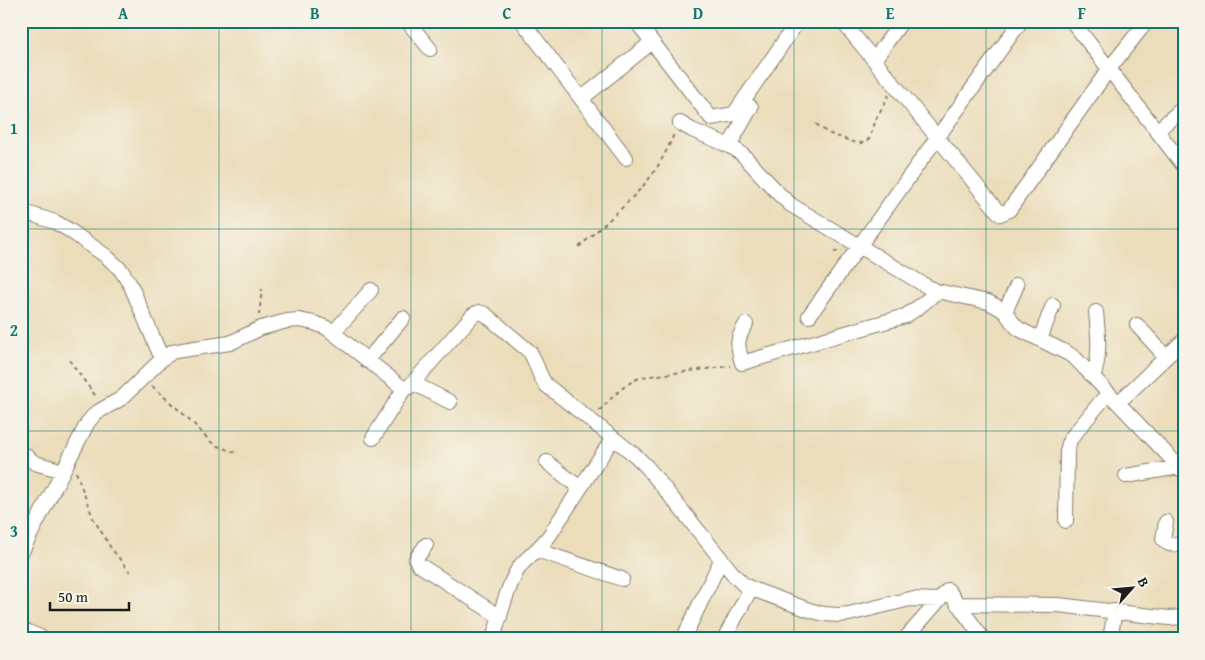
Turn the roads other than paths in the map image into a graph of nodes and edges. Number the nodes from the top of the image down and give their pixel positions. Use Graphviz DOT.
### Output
graph roads {
  1 [pos="407,21"];
  2 [pos="522,21"];
  3 [pos="636,21"];
  4 [pos="798,21"];
  5 [pos="842,21"];
  6 [pos="902,21"];
  7 [pos="1021,21"];
  8 [pos="1072,21"];
  9 [pos="1147,21"];
  10 [pos="652,42"];
  11 [pos="430,49"];
  12 [pos="874,60"];
  13 [pos="1109,69"];
  14 [pos="581,99"];
  15 [pos="1184,107"];
  16 [pos="751,108"];
  17 [pos="706,112"];
  18 [pos="680,123"];
  19 [pos="1157,130"];
  20 [pos="697,132"];
  21 [pos="938,138"];
  22 [pos="729,146"];
  23 [pos="626,158"];
  24 [pos="1184,166"];
  25 [pos="21,211"];
  26 [pos="860,247"];
  27 [pos="1016,285"];
  28 [pos="371,290"];
  29 [pos="937,291"];
  30 [pos="1053,305"];
  31 [pos="1005,312"];
  32 [pos="1096,312"];
  33 [pos="810,316"];
  34 [pos="403,318"];
  35 [pos="746,324"];
  36 [pos="1137,324"];
  37 [pos="333,333"];
  38 [pos="1040,339"];
  39 [pos="1184,340"];
  40 [pos="162,359"];
  41 [pos="1164,359"];
  42 [pos="367,360"];
  43 [pos="1093,376"];
  44 [pos="409,386"];
  45 [pos="1108,393"];
  46 [pos="450,402"];
  47 [pos="1118,403"];
  48 [pos="373,438"];
  49 [pos="613,438"];
  50 [pos="21,452"];
  51 [pos="547,462"];
  52 [pos="1181,470"];
  53 [pos="62,471"];
  54 [pos="1126,476"];
  55 [pos="580,488"];
  56 [pos="1066,520"];
  57 [pos="1166,522"];
  58 [pos="27,526"];
  59 [pos="1184,542"];
  60 [pos="426,545"];
  61 [pos="537,550"];
  62 [pos="21,554"];
  63 [pos="721,560"];
  64 [pos="622,579"];
  65 [pos="751,588"];
  66 [pos="939,600"];
  67 [pos="957,604"];
  68 [pos="1115,611"];
  69 [pos="500,617"];
  70 [pos="1184,618"];
  71 [pos="21,629"];
  72 [pos="42,639"];
  73 [pos="493,639"];
  74 [pos="683,639"];
  75 [pos="724,639"];
  76 [pos="905,639"];
  77 [pos="983,639"];
  78 [pos="1110,639"];
  1 -- 11 [label="street"];
  2 -- 14 [label="street"];
  3 -- 10 [label="street"];
  4 -- 17 [label="street"];
  5 -- 12 [label="street"];
  6 -- 12 [label="street"];
  7 -- 21 [label="street"];
  8 -- 13 [label="street"];
  9 -- 13 [label="street"];
  10 -- 14 [label="street"];
  10 -- 17 [label="street"];
  12 -- 21 [label="street"];
  13 -- 19 [label="street"];
  13 -- 21 [label="street"];
  14 -- 23 [label="street"];
  15 -- 19 [label="street"];
  16 -- 22 [label="street"];
  17 -- 20 [label="street"];
  18 -- 20 [label="street"];
  19 -- 24 [label="street"];
  20 -- 22 [label="street"];
  21 -- 26 [label="street"];
  22 -- 26 [label="street"];
  25 -- 40 [label="street"];
  26 -- 29 [label="street"];
  26 -- 33 [label="street"];
  27 -- 31 [label="street"];
  28 -- 37 [label="street"];
  29 -- 31 [label="street"];
  29 -- 35 [label="street"];
  30 -- 38 [label="street"];
  31 -- 38 [label="street"];
  32 -- 43 [label="street"];
  34 -- 42 [label="street"];
  36 -- 41 [label="street"];
  37 -- 40 [label="street"];
  37 -- 42 [label="street"];
  38 -- 43 [label="street"];
  39 -- 41 [label="street"];
  40 -- 53 [label="street"];
  41 -- 47 [label="street"];
  42 -- 44 [label="street"];
  43 -- 45 [label="street"];
  44 -- 46 [label="street"];
  44 -- 48 [label="street"];
  44 -- 49 [label="street"];
  45 -- 47 [label="street"];
  45 -- 56 [label="street"];
  47 -- 52 [label="street"];
  49 -- 55 [label="street"];
  49 -- 63 [label="street"];
  50 -- 53 [label="street"];
  51 -- 55 [label="street"];
  52 -- 54 [label="street"];
  53 -- 58 [label="street"];
  55 -- 61 [label="street"];
  57 -- 59 [label="street"];
  58 -- 62 [label="street"];
  60 -- 69 [label="street"];
  61 -- 64 [label="street"];
  61 -- 69 [label="street"];
  63 -- 65 [label="street"];
  63 -- 74 [label="street"];
  65 -- 66 [label="street"];
  65 -- 75 [label="street"];
  66 -- 67 [label="street"];
  66 -- 76 [label="street"];
  67 -- 68 [label="street"];
  67 -- 77 [label="street"];
  68 -- 70 [label="street"];
  68 -- 78 [label="street"];
  69 -- 73 [label="street"];
  71 -- 72 [label="street"];
}
